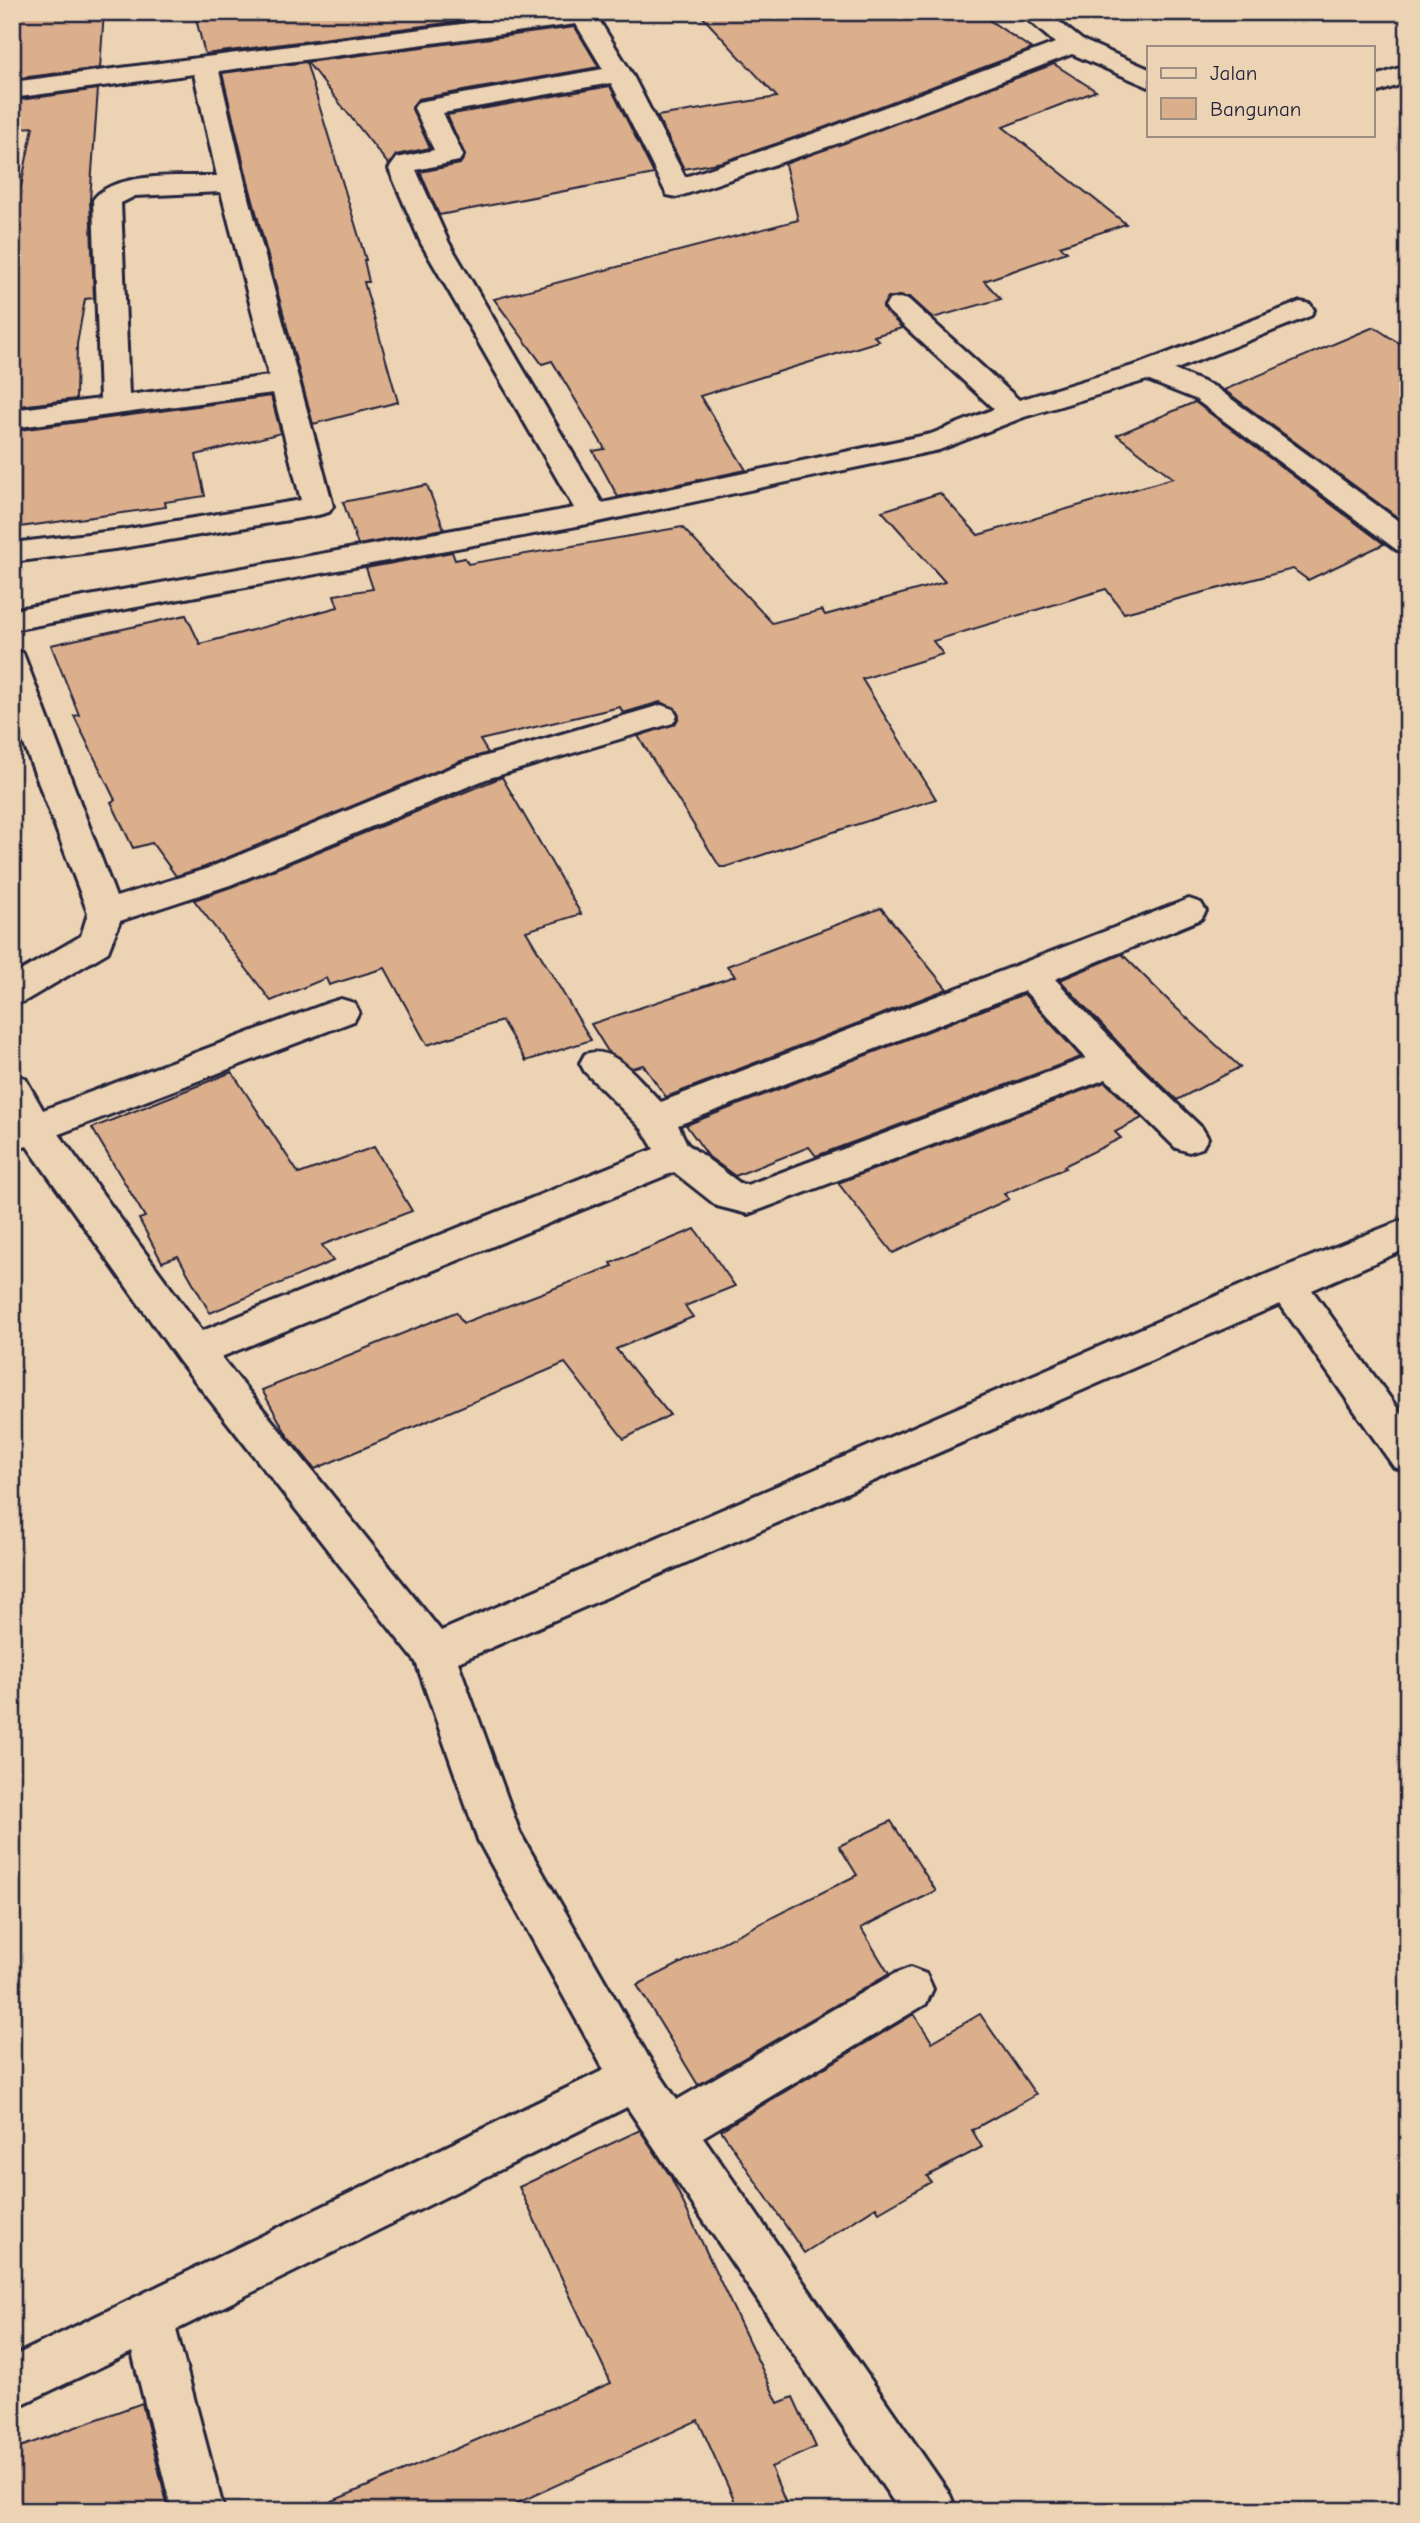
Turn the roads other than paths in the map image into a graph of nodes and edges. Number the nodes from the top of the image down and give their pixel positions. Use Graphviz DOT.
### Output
graph roads {
  1 [pos="1031,12"];
  2 [pos="582,14"];
  3 [pos="1073,45"];
  4 [pos="205,66"];
  5 [pos="1408,73"];
  6 [pos="619,74"];
  7 [pos="1147,78"];
  8 [pos="1374,86"];
  9 [pos="12,90"];
  10 [pos="232,183"];
  11 [pos="899,306"];
  12 [pos="1300,310"];
  13 [pos="1149,370"];
  14 [pos="285,383"];
  15 [pos="115,405"];
  16 [pos="1014,411"];
  17 [pos="12,419"];
  18 [pos="593,514"];
  19 [pos="1402,530"];
  20 [pos="12,553"];
  21 [pos="12,620"];
  22 [pos="12,660"];
  23 [pos="661,716"];
  24 [pos="1189,911"];
  25 [pos="105,913"];
  26 [pos="1031,975"];
  27 [pos="12,992"];
  28 [pos="341,1012"];
  29 [pos="598,1063"];
  30 [pos="1112,1063"];
  31 [pos="12,1087"];
  32 [pos="656,1119"];
  33 [pos="23,1132"];
  34 [pos="1189,1138"];
  35 [pos="678,1155"];
  36 [pos="1408,1232"];
  37 [pos="1286,1283"];
  38 [pos="194,1351"];
  39 [pos="1408,1455"];
  40 [pos="434,1653"];
  41 [pos="910,1989"];
  42 [pos="635,2079"];
  43 [pos="670,2130"];
  44 [pos="148,2317"];
  45 [pos="12,2384"];
  46 [pos="198,2511"];
  47 [pos="931,2511"];
  1 -- 3 [label="street"];
  2 -- 4 [label="street"];
  2 -- 6 [label="street"];
  3 -- 6 [label="street"];
  3 -- 7 [label="street"];
  4 -- 9 [label="street"];
  4 -- 10 [label="street"];
  5 -- 8 [label="street"];
  6 -- 18 [label="street"];
  10 -- 14 [label="street"];
  10 -- 15 [label="street"];
  11 -- 16 [label="street"];
  12 -- 13 [label="street"];
  13 -- 16 [label="street"];
  13 -- 19 [label="street"];
  14 -- 15 [label="street"];
  14 -- 20 [label="street"];
  15 -- 17 [label="street"];
  16 -- 18 [label="street"];
  18 -- 21 [label="street"];
  22 -- 25 [label="street"];
  23 -- 25 [label="street"];
  24 -- 26 [label="street"];
  25 -- 27 [label="street"];
  26 -- 30 [label="street"];
  26 -- 32 [label="street"];
  28 -- 33 [label="street"];
  29 -- 32 [label="street"];
  30 -- 34 [label="street"];
  30 -- 35 [label="street"];
  31 -- 33 [label="street"];
  32 -- 35 [label="street"];
  33 -- 38 [label="street"];
  35 -- 38 [label="street"];
  36 -- 37 [label="street"];
  37 -- 39 [label="street"];
  37 -- 40 [label="street"];
  38 -- 40 [label="street"];
  40 -- 42 [label="street"];
  41 -- 43 [label="street"];
  42 -- 43 [label="street"];
  42 -- 44 [label="street"];
  43 -- 47 [label="street"];
  44 -- 45 [label="street"];
  44 -- 46 [label="street"];
}
